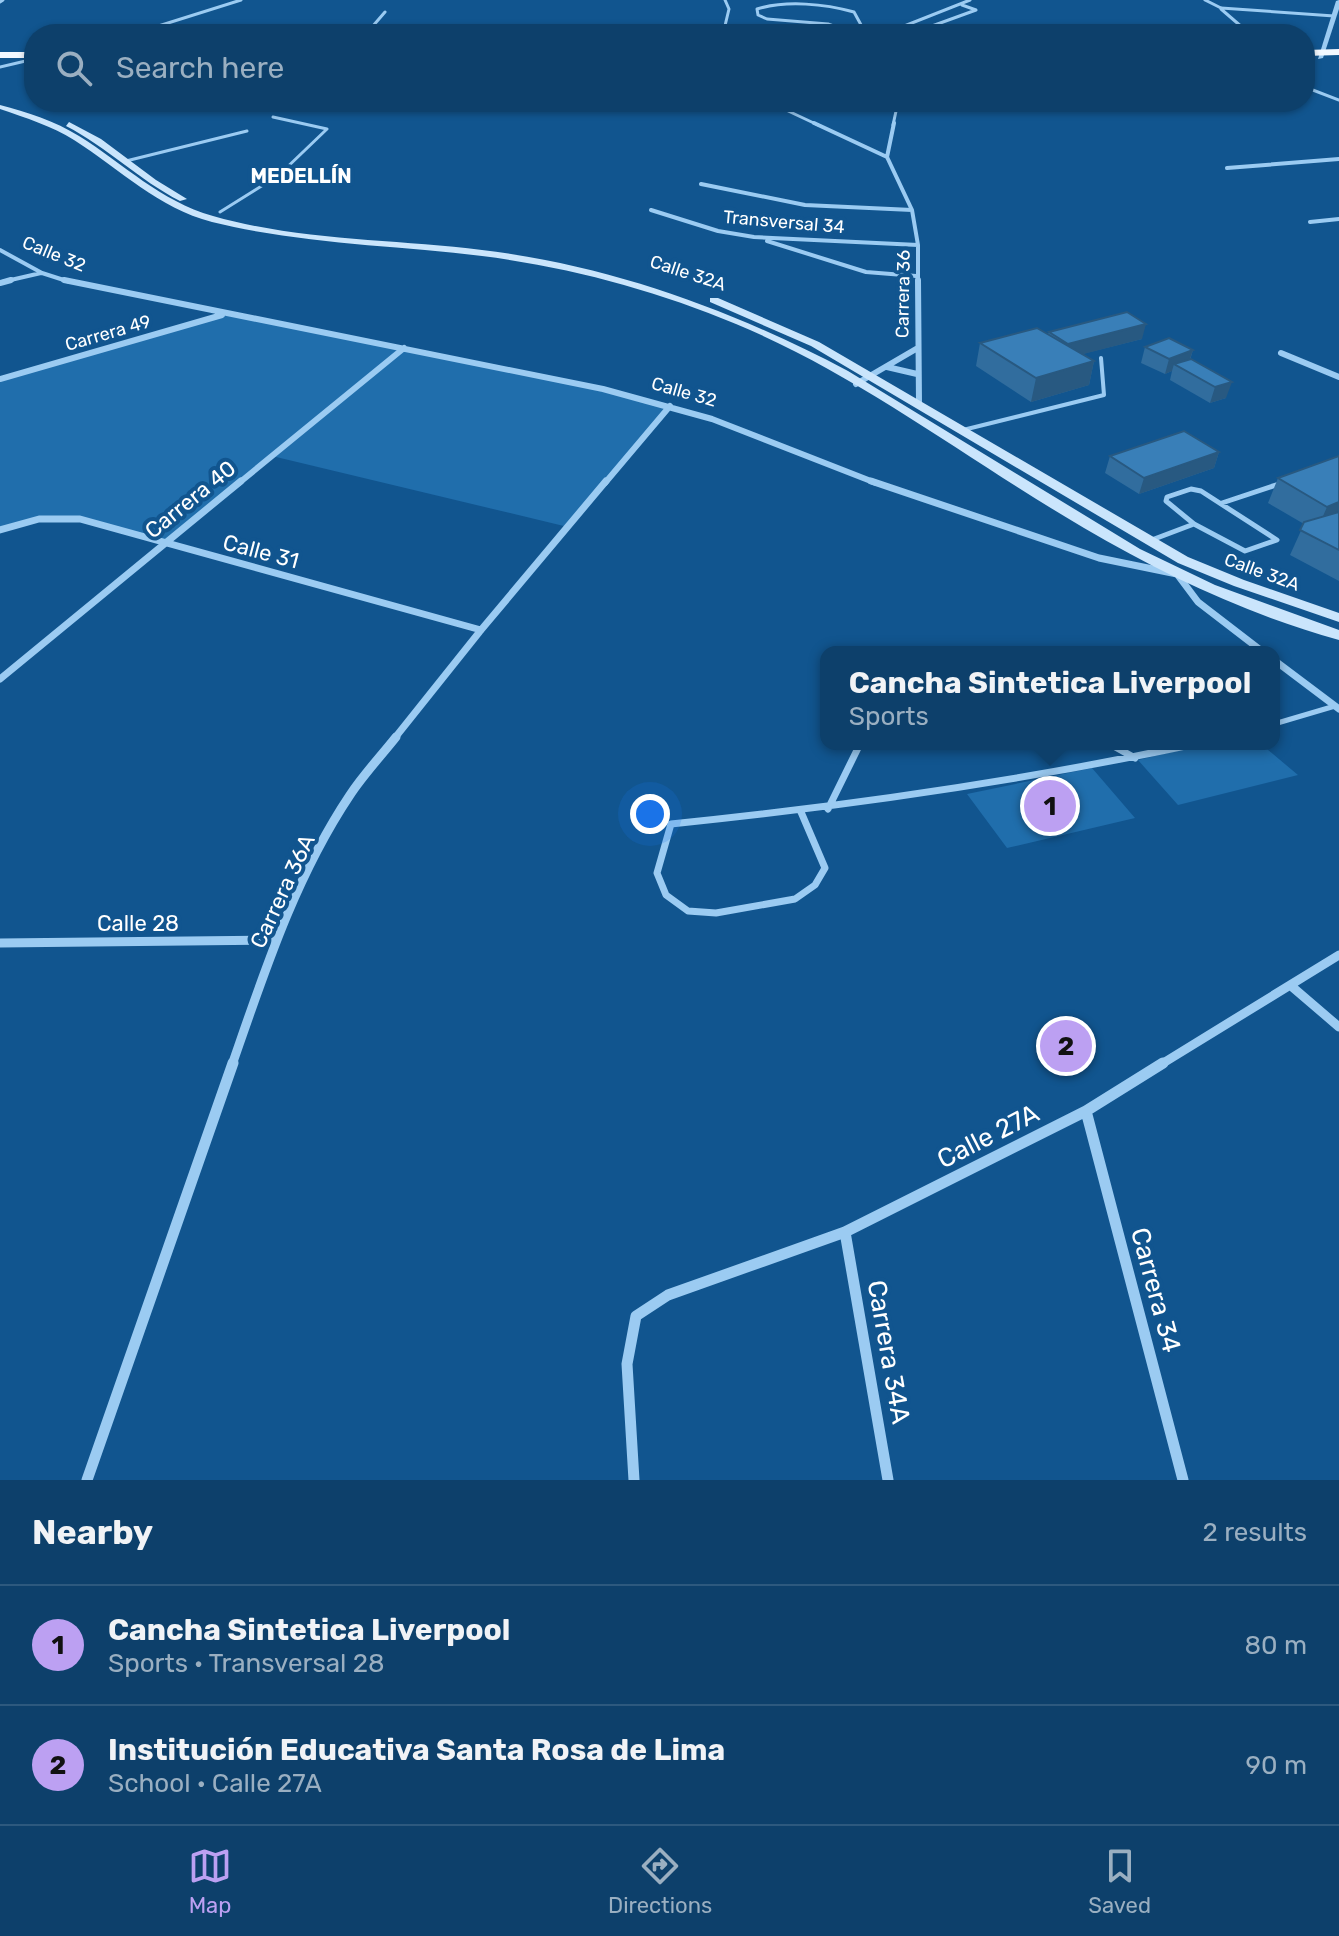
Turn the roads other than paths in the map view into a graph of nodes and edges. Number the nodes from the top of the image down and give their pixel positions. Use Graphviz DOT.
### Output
graph roads {
  1 [pos="241,0"];
  2 [pos="725,0"];
  3 [pos="970,0"];
  4 [pos="1205,0"];
  5 [pos="1231,1"];
  6 [pos="1339,2"];
  7 [pos="962,5"];
  8 [pos="1221,8"];
  9 [pos="385,12"];
  10 [pos="1334,16"];
  11 [pos="165,24"];
  12 [pos="375,24"];
  13 [pos="725,24"];
  14 [pos="824,24"];
  15 [pos="860,24"];
  16 [pos="911,24"];
  17 [pos="938,24"];
  18 [pos="1239,24"];
  19 [pos="1315,55"];
  20 [pos="1321,55"];
  21 [pos="1339,55"];
  22 [pos="0,57"];
  23 [pos="24,58"];
  24 [pos="24,60"];
  25 [pos="0,67"];
  26 [pos="1315,91"];
  27 [pos="0,99"];
  28 [pos="1339,100"];
  29 [pos="0,107"];
  30 [pos="24,108"];
  31 [pos="36,112"];
  32 [pos="789,112"];
  33 [pos="896,112"];
  34 [pos="273,117"];
  35 [pos="247,131"];
  36 [pos="887,157"];
  37 [pos="1339,159"];
  38 [pos="126,161"];
  39 [pos="1227,168"];
  40 [pos="701,184"];
  41 [pos="651,210"];
  42 [pos="912,210"];
  43 [pos="220,212"];
  44 [pos="1339,219"];
  45 [pos="1310,222"];
  46 [pos="754,237"];
  47 [pos="918,245"];
  48 [pos="0,250"];
  49 [pos="42,273"];
  50 [pos="916,276"];
  51 [pos="0,283"];
  52 [pos="224,315"];
  53 [pos="404,348"];
  54 [pos="916,349"];
  55 [pos="1281,353"];
  56 [pos="1101,358"];
  57 [pos="887,367"];
  58 [pos="917,374"];
  59 [pos="869,376"];
  60 [pos="1339,377"];
  61 [pos="0,379"];
  62 [pos="856,384"];
  63 [pos="919,404"];
  64 [pos="670,406"];
  65 [pos="963,430"];
  66 [pos="1280,484"];
  67 [pos="1222,503"];
  68 [pos="1092,507"];
  69 [pos="1194,524"];
  70 [pos="0,530"];
  71 [pos="1148,541"];
  72 [pos="164,543"];
  73 [pos="1177,574"];
  74 [pos="1323,613"];
  75 [pos="1339,618"];
  76 [pos="481,630"];
  77 [pos="1339,635"];
  78 [pos="1255,646"];
  79 [pos="1280,664"];
  80 [pos="0,679"];
  81 [pos="1337,707"];
  82 [pos="1280,722"];
  83 [pos="857,750"];
  84 [pos="1121,750"];
  85 [pos="1169,750"];
  86 [pos="1135,758"];
  87 [pos="828,809"];
  88 [pos="801,812"];
  89 [pos="276,940"];
  90 [pos="0,943"];
  91 [pos="1339,955"];
  92 [pos="1290,985"];
  93 [pos="1339,1027"];
  94 [pos="1086,1111"];
  95 [pos="845,1232"];
  96 [pos="87,1480"];
  97 [pos="634,1480"];
  98 [pos="888,1480"];
  99 [pos="1183,1480"];
  1 -- 11 [label="street"];
  2 -- 13 [label="street"];
  3 -- 7 [label="lane"];
  4 -- 8 [label="lane"];
  5 -- 8 [label="street"];
  6 -- 10 [label="street"];
  7 -- 16 [label="lane"];
  7 -- 17 [label="lane"];
  8 -- 10 [label="street"];
  8 -- 18 [label="street"];
  9 -- 12 [label="lane"];
  10 -- 20 [label="street"];
  14 -- 15 [label="lane"];
  19 -- 20 [label="highway"];
  20 -- 21 [label="highway"];
  22 -- 23 [label="highway"];
  24 -- 25 [label="lane"];
  26 -- 28 [label="street"];
  27 -- 30 [label="main road, Calle 32A"];
  29 -- 62 [label="main road, Calle 32A"];
  31 -- 38 [label="main road, Calle 32A"];
  32 -- 36 [label="street"];
  33 -- 36 [label="street"];
  34 -- 43 [label="lane"];
  35 -- 38 [label="lane"];
  36 -- 42 [label="street, Carrera 36"];
  37 -- 39 [label="street"];
  38 -- 43 [label="main road, Calle 32A"];
  40 -- 42 [label="street"];
  41 -- 46 [label="street, Transversal 34"];
  42 -- 47 [label="street, Carrera 36"];
  43 -- 59 [label="main road, Calle 32A"];
  44 -- 45 [label="street"];
  46 -- 47 [label="street, Transversal 34"];
  46 -- 50 [label="street"];
  47 -- 50 [label="street, Carrera 36"];
  48 -- 49 [label="street, Calle 32"];
  49 -- 51 [label="street"];
  49 -- 52 [label="street, Calle 32"];
  50 -- 54 [label="street, Carrera 36"];
  52 -- 53 [label="street, Calle 32"];
  52 -- 61 [label="street, Carrera 49"];
  53 -- 64 [label="street, Calle 32"];
  53 -- 72 [label="street, Carrera 40"];
  54 -- 57 [label="street, Carrera 36"];
  54 -- 58 [label="street, Carrera 36"];
  55 -- 60 [label="street"];
  56 -- 65 [label="lane"];
  57 -- 58 [label="street"];
  57 -- 59 [label="street, Carrera 36"];
  58 -- 63 [label="street, Carrera 36"];
  59 -- 62 [label="street, Carrera 36"];
  59 -- 63 [label="main road, Calle 32A"];
  62 -- 73 [label="main road, Calle 32A"];
  63 -- 65 [label="main road, Calle 32A"];
  64 -- 73 [label="street, Calle 32"];
  64 -- 76 [label="street, Carrera 36A"];
  65 -- 68 [label="main road, Calle 32A"];
  66 -- 67 [label="lane"];
  67 -- 69 [label="lane"];
  67 -- 69 [label="lane"];
  68 -- 71 [label="main road, Calle 32A"];
  68 -- 73 [label="main road"];
  69 -- 71 [label="lane"];
  70 -- 72 [label="street, Calle 31"];
  71 -- 74 [label="main road, Calle 32A"];
  72 -- 76 [label="street, Calle 31"];
  72 -- 80 [label="street, Carrera 40"];
  73 -- 74 [label="main road"];
  73 -- 77 [label="main road, Calle 32"];
  73 -- 78 [label="street"];
  74 -- 75 [label="main road"];
  76 -- 89 [label="street, Carrera 36A"];
  79 -- 81 [label="street"];
  81 -- 82 [label="lane"];
  83 -- 87 [label="lane"];
  84 -- 86 [label="lane"];
  85 -- 86 [label="lane"];
  86 -- 87 [label="lane"];
  87 -- 88 [label="lane"];
  88 -- 88 [label="lane"];
  89 -- 90 [label="street, Calle 28"];
  89 -- 96 [label="street, Carrera 36A"];
  91 -- 92 [label="street, Calle 27A"];
  92 -- 93 [label="street"];
  92 -- 94 [label="street, Calle 27A"];
  94 -- 95 [label="street, Calle 27A"];
  94 -- 99 [label="street, Carrera 34"];
  95 -- 97 [label="street, Calle 27A"];
  95 -- 98 [label="street, Carrera 34A"];
}
